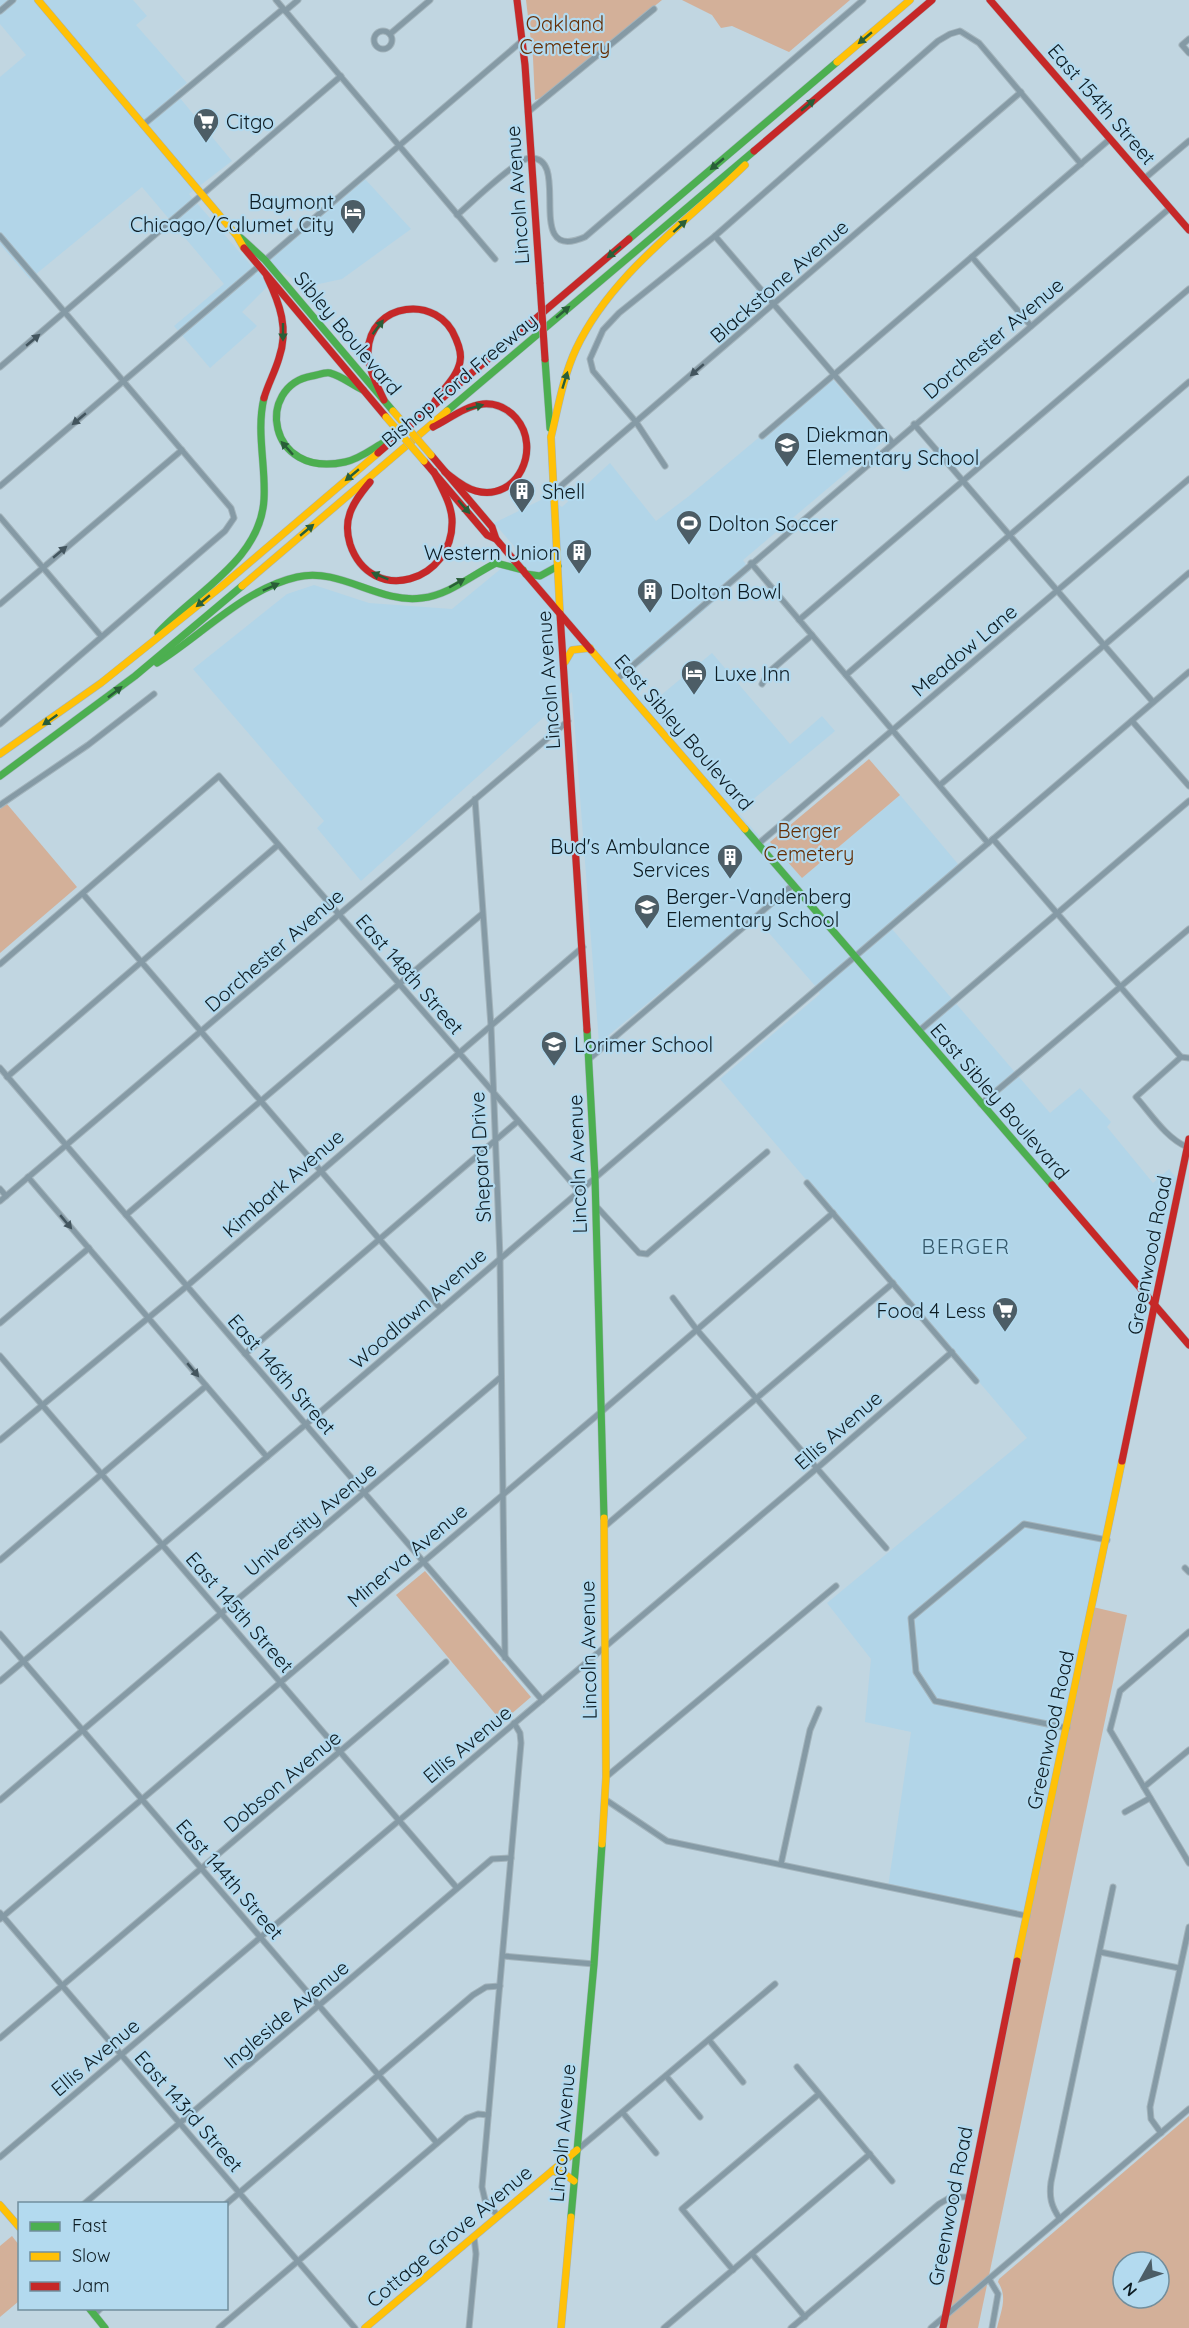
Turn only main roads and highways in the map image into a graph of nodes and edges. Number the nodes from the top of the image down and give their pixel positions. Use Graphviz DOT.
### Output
graph roads {
  1 [pos="38,0"];
  2 [pos="517,0"];
  3 [pos="910,0"];
  4 [pos="932,0"];
  5 [pos="990,0"];
  6 [pos="784,125"];
  7 [pos="1189,230"];
  8 [pos="237,236"];
  9 [pos="267,277"];
  10 [pos="363,390"];
  11 [pos="384,400"];
  12 [pos="432,407"];
  13 [pos="386,417"];
  14 [pos="423,432"];
  15 [pos="397,437"];
  16 [pos="551,437"];
  17 [pos="380,468"];
  18 [pos="434,472"];
  19 [pos="445,472"];
  20 [pos="496,539"];
  21 [pos="558,566"];
  22 [pos="525,572"];
  23 [pos="560,614"];
  24 [pos="590,648"];
  25 [pos="143,651"];
  26 [pos="564,664"];
  27 [pos="135,676"];
  28 [pos="0,754"];
  29 [pos="0,776"];
  30 [pos="1188,1143"];
  31 [pos="1155,1305"];
  32 [pos="1188,1343"];
  33 [pos="577,2150"];
  34 [pos="552,2170"];
  35 [pos="574,2181"];
  36 [pos="0,2205"];
  37 [pos="18,2226"];
  38 [pos="91,2312"];
  39 [pos="105,2328"];
  40 [pos="365,2328"];
  41 [pos="561,2328"];
  42 [pos="943,2328"];
  1 -- 8 [label="main road, Sibley Boulevard"];
  2 -- 16 [label="main road, Lincoln Avenue, bridge"];
  3 -- 12 [label="main road, Bishop Ford Freeway, one-way"];
  6 -- 4 [label="main road, Bishop Ford Freeway, one-way"];
  5 -- 7 [label="main road, East 154th Street"];
  14 -- 6 [label="main road, Bishop Ford Freeway, one-way"];
  16 -- 6 [label="main road, one-way"];
  8 -- 9 [label="main road, Sibley Boulevard"];
  8 -- 11 [label="main road, Sibley Boulevard"];
  9 -- 10 [label="main road, Sibley Boulevard"];
  9 -- 25 [label="main road, one-way"];
  10 -- 13 [label="main road, Sibley Boulevard"];
  15 -- 10 [label="main road, one-way"];
  11 -- 12 [label="main road, one-way"];
  11 -- 19 [label="main road, Sibley Boulevard, bridge"];
  12 -- 15 [label="main road, Bishop Ford Freeway"];
  13 -- 18 [label="main road, East Sibley Boulevard, bridge"];
  14 -- 17 [label="main road, Bishop Ford Freeway"];
  14 -- 19 [label="main road, one-way"];
  15 -- 25 [label="main road, Bishop Ford Freeway, one-way"];
  16 -- 21 [label="main road, Lincoln Avenue"];
  18 -- 17 [label="main road, one-way"];
  27 -- 17 [label="main road, Bishop Ford Freeway, one-way"];
  18 -- 20 [label="main road, East Sibley Boulevard, one-way"];
  19 -- 20 [label="main road, Sibley Boulevard"];
  20 -- 22 [label="main road, East Sibley Boulevard"];
  21 -- 22 [label="main road"];
  21 -- 23 [label="main road, Lincoln Avenue"];
  22 -- 23 [label="main road, East Sibley Boulevard"];
  27 -- 22 [label="main road, one-way"];
  23 -- 24 [label="main road, East Sibley Boulevard"];
  23 -- 26 [label="main road, Lincoln Avenue"];
  24 -- 26 [label="main road"];
  24 -- 31 [label="main road, East Sibley Boulevard"];
  25 -- 28 [label="main road, Bishop Ford Freeway, one-way"];
  26 -- 33 [label="main road, Lincoln Avenue"];
  29 -- 27 [label="main road, Bishop Ford Freeway, one-way"];
  30 -- 31 [label="main road, Greenwood Road"];
  31 -- 32 [label="main road, East Sibley Boulevard"];
  31 -- 42 [label="main road, Greenwood Road"];
  33 -- 34 [label="main road, Cottage Grove Avenue"];
  33 -- 35 [label="main road, Lincoln Avenue"];
  34 -- 35 [label="main road"];
  34 -- 40 [label="main road, Cottage Grove Avenue"];
  35 -- 41 [label="main road, Lincoln Avenue"];
  36 -- 37 [label="main road"];
  38 -- 39 [label="main road"];
}
